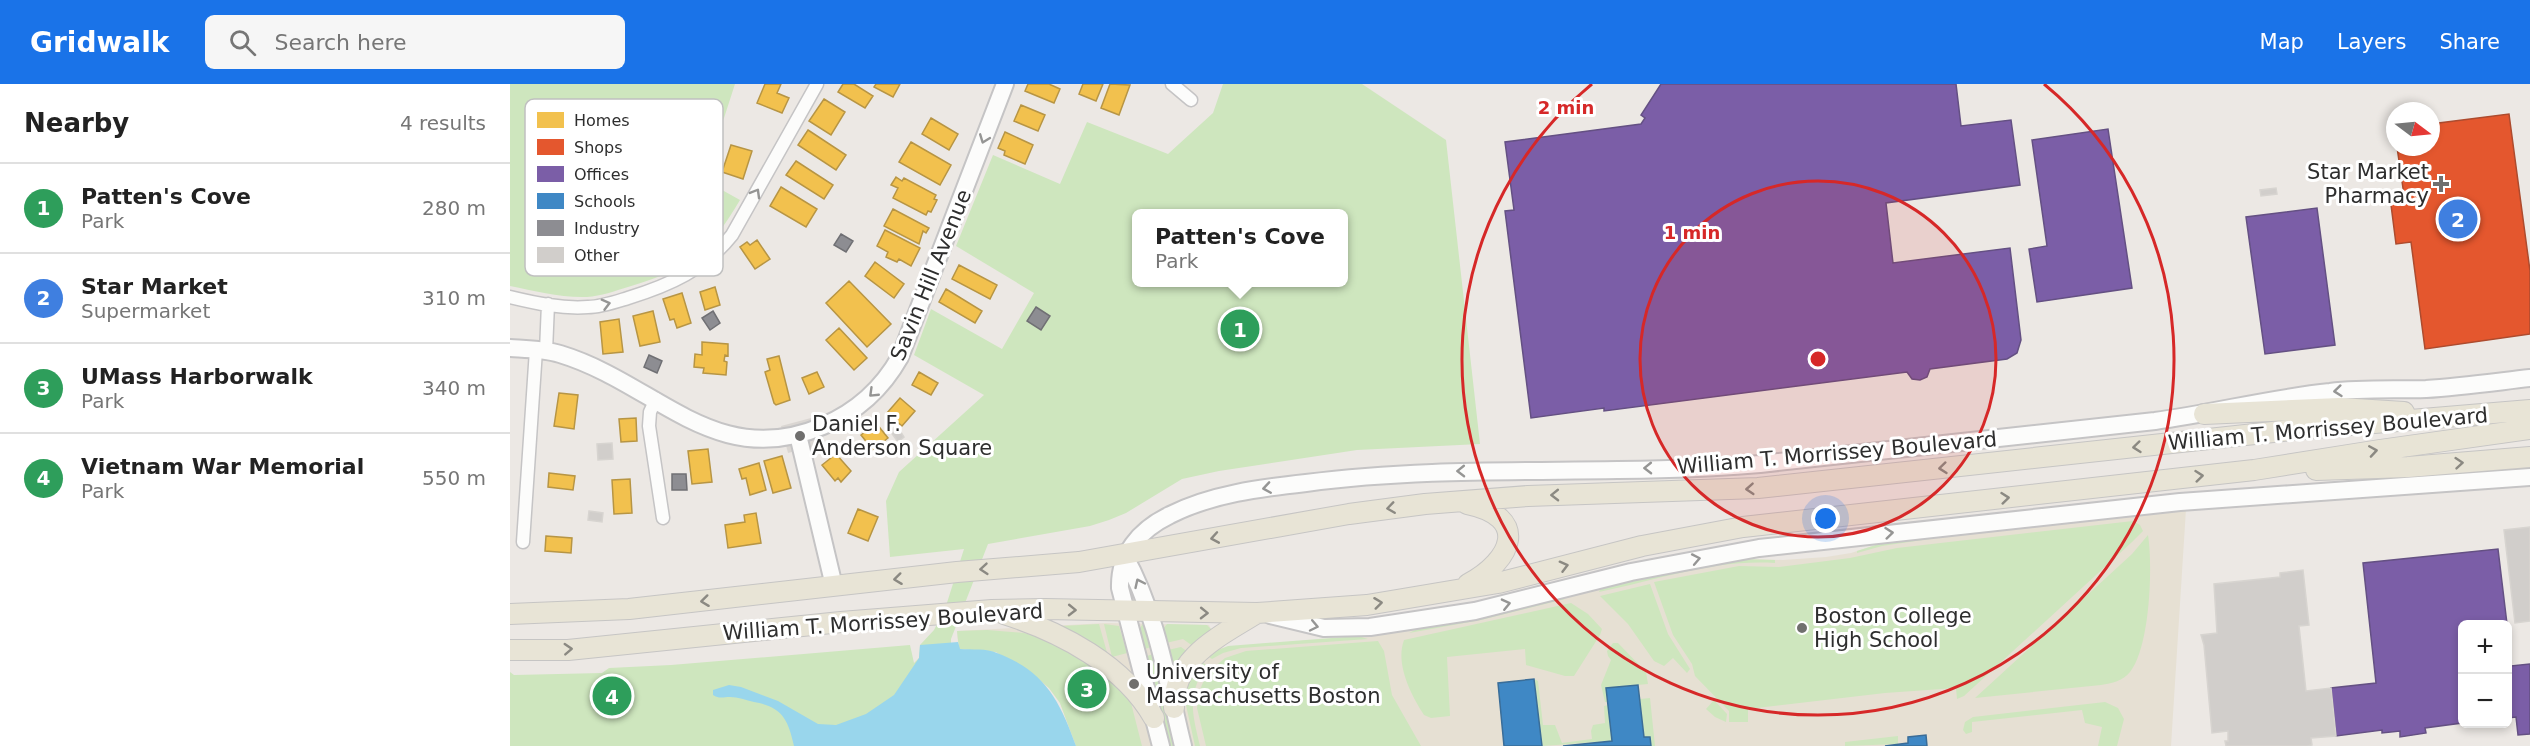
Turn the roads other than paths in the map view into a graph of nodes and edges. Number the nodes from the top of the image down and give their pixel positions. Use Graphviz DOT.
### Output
graph roads {
  1 [pos="817,84"];
  2 [pos="1005,84"];
  3 [pos="1172,84"];
  4 [pos="1191,100"];
  5 [pos="723,246"];
  6 [pos="685,276"];
  7 [pos="510,297"];
  8 [pos="548,304"];
  9 [pos="510,348"];
  10 [pos="541,350"];
  11 [pos="2530,378"];
  12 [pos="656,399"];
  13 [pos="2530,410"];
  14 [pos="2204,414"];
  15 [pos="2475,416"];
  16 [pos="2530,429"];
  17 [pos="798,435"];
  18 [pos="2530,457"];
  19 [pos="2254,470"];
  20 [pos="2530,477"];
  21 [pos="1449,501"];
  22 [pos="663,518"];
  23 [pos="523,542"];
  24 [pos="1124,555"];
  25 [pos="834,586"];
  26 [pos="1446,593"];
  27 [pos="992,610"];
  28 [pos="1125,611"];
  29 [pos="1150,612"];
  30 [pos="1257,613"];
  31 [pos="510,614"];
  32 [pos="510,650"];
  33 [pos="1174,708"];
  34 [pos="1154,718"];
  35 [pos="1161,746"];
  36 [pos="1183,746"];
  5 -- 1 [label="street, one-way"];
  2 -- 17 [label="street, Savin Hill Avenue, one-way"];
  3 -- 4 [label="street"];
  8 -- 6 [label="street, one-way"];
  7 -- 8 [label="street"];
  8 -- 10 [label="street"];
  9 -- 10 [label="street, Savin Hill Avenue"];
  10 -- 12 [label="street, Savin Hill Avenue"];
  10 -- 23 [label="street"];
  11 -- 14 [label="street, William T. Morrissey Boulevard, one-way"];
  12 -- 17 [label="street, Savin Hill Avenue"];
  12 -- 22 [label="street"];
  13 -- 15 [label="main road, William T. Morrissey Boulevard"];
  14 -- 15 [label="main road"];
  14 -- 24 [label="street, William T. Morrissey Boulevard, one-way"];
  15 -- 21 [label="main road, William T. Morrissey Boulevard, one-way"];
  19 -- 16 [label="main road, William T. Morrissey Boulevard, one-way"];
  17 -- 25 [label="street"];
  19 -- 18 [label="main road, one-way"];
  26 -- 19 [label="main road, William T. Morrissey Boulevard, one-way"];
  30 -- 20 [label="street, William T. Morrissey Boulevard, one-way"];
  21 -- 24 [label="main road, William T. Morrissey Boulevard, one-way"];
  21 -- 26 [label="main road"];
  24 -- 25 [label="main road, William T. Morrissey Boulevard, one-way"];
  24 -- 28 [label="street"];
  29 -- 24 [label="street, one-way"];
  25 -- 31 [label="main road, William T. Morrissey Boulevard, one-way"];
  30 -- 26 [label="main road, William T. Morrissey Boulevard, one-way"];
  27 -- 28 [label="main road, William T. Morrissey Boulevard, one-way"];
  32 -- 27 [label="main road, William T. Morrissey Boulevard, one-way"];
  27 -- 34 [label="main road"];
  28 -- 29 [label="main road, William T. Morrissey Boulevard"];
  28 -- 34 [label="street"];
  29 -- 30 [label="main road, William T. Morrissey Boulevard, one-way"];
  29 -- 33 [label="street"];
  30 -- 33 [label="main road"];
  33 -- 36 [label="street"];
  34 -- 35 [label="street"];
}
